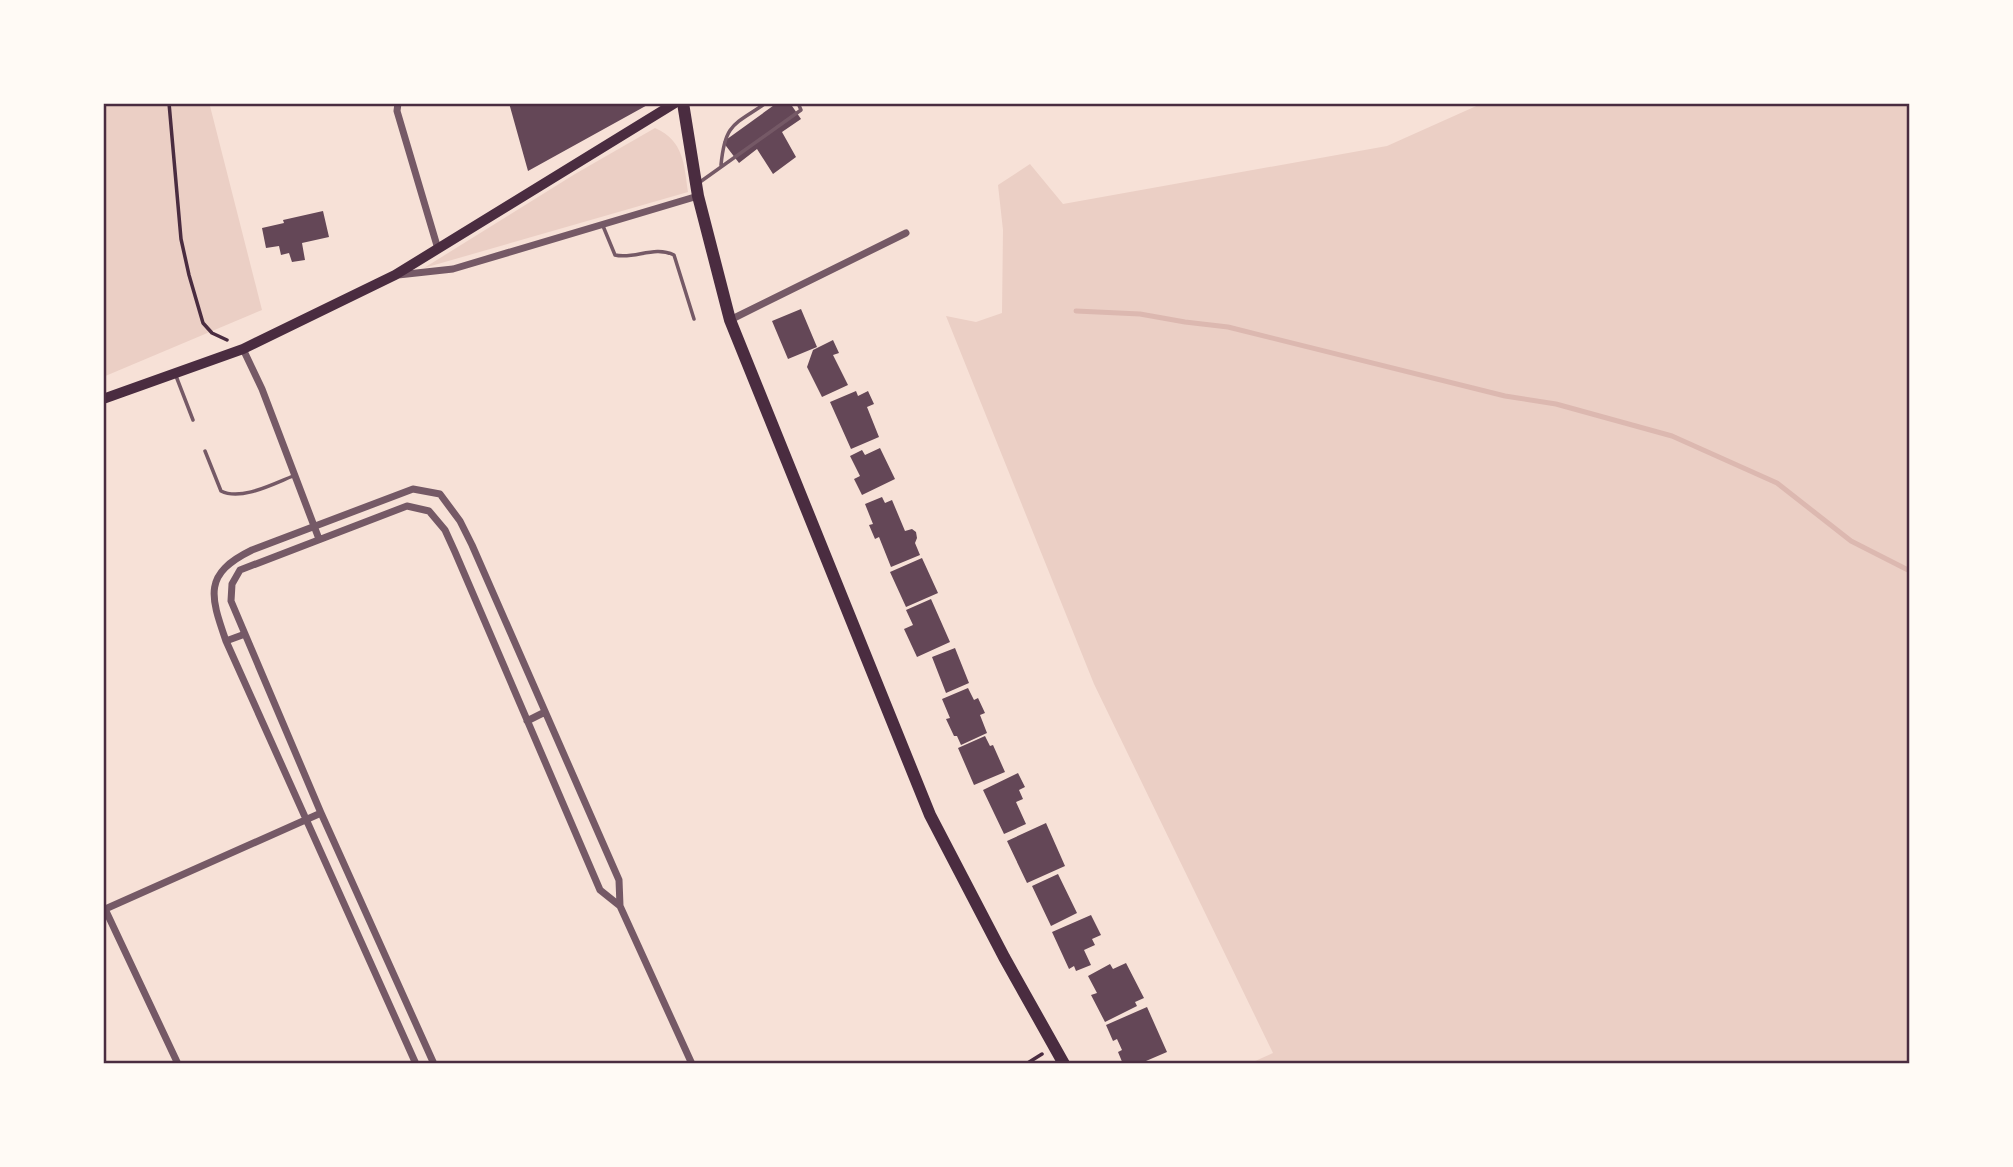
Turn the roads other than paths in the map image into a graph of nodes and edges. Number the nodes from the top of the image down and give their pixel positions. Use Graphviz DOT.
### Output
graph roads {
  1 [pos="398,103"];
  2 [pos="676,103"];
  3 [pos="683,103"];
  4 [pos="766,103"];
  5 [pos="798,103"];
  6 [pos="721,165"];
  7 [pos="697,190"];
  8 [pos="602,225"];
  9 [pos="906,233"];
  10 [pos="438,249"];
  11 [pos="395,275"];
  12 [pos="694,319"];
  13 [pos="730,320"];
  14 [pos="241,350"];
  15 [pos="175,374"];
  16 [pos="103,399"];
  17 [pos="193,420"];
  18 [pos="205,451"];
  19 [pos="294,476"];
  20 [pos="314,527"];
  21 [pos="319,539"];
  22 [pos="472,545"];
  23 [pos="455,552"];
  24 [pos="244,634"];
  25 [pos="226,641"];
  26 [pos="545,712"];
  27 [pos="527,721"];
  28 [pos="321,813"];
  29 [pos="307,819"];
  30 [pos="620,906"];
  31 [pos="104,910"];
  32 [pos="178,1064"];
  33 [pos="415,1064"];
  34 [pos="434,1064"];
  35 [pos="692,1064"];
  36 [pos="1064,1064"];
  1 -- 10 [label="street"];
  2 -- 10 [label="main road"];
  3 -- 7 [label="main road"];
  4 -- 6 [label="lane"];
  5 -- 6 [label="lane"];
  6 -- 7 [label="lane"];
  7 -- 8 [label="street"];
  7 -- 13 [label="main road"];
  8 -- 11 [label="street"];
  8 -- 12 [label="lane"];
  9 -- 13 [label="street"];
  10 -- 11 [label="main road"];
  11 -- 14 [label="main road"];
  13 -- 36 [label="main road"];
  14 -- 15 [label="main road"];
  14 -- 19 [label="street"];
  15 -- 16 [label="main road"];
  15 -- 17 [label="lane"];
  18 -- 19 [label="lane"];
  19 -- 20 [label="street"];
  20 -- 21 [label="street"];
  20 -- 22 [label="street"];
  20 -- 25 [label="street"];
  21 -- 23 [label="street"];
  21 -- 24 [label="street"];
  22 -- 23 [label="street"];
  22 -- 26 [label="street"];
  23 -- 27 [label="street"];
  24 -- 25 [label="street"];
  24 -- 28 [label="street"];
  25 -- 29 [label="street"];
  26 -- 27 [label="street"];
  26 -- 30 [label="street"];
  27 -- 30 [label="street"];
  28 -- 29 [label="street"];
  28 -- 34 [label="street"];
  29 -- 31 [label="street"];
  29 -- 33 [label="street"];
  30 -- 35 [label="street"];
  31 -- 32 [label="street"];
}
